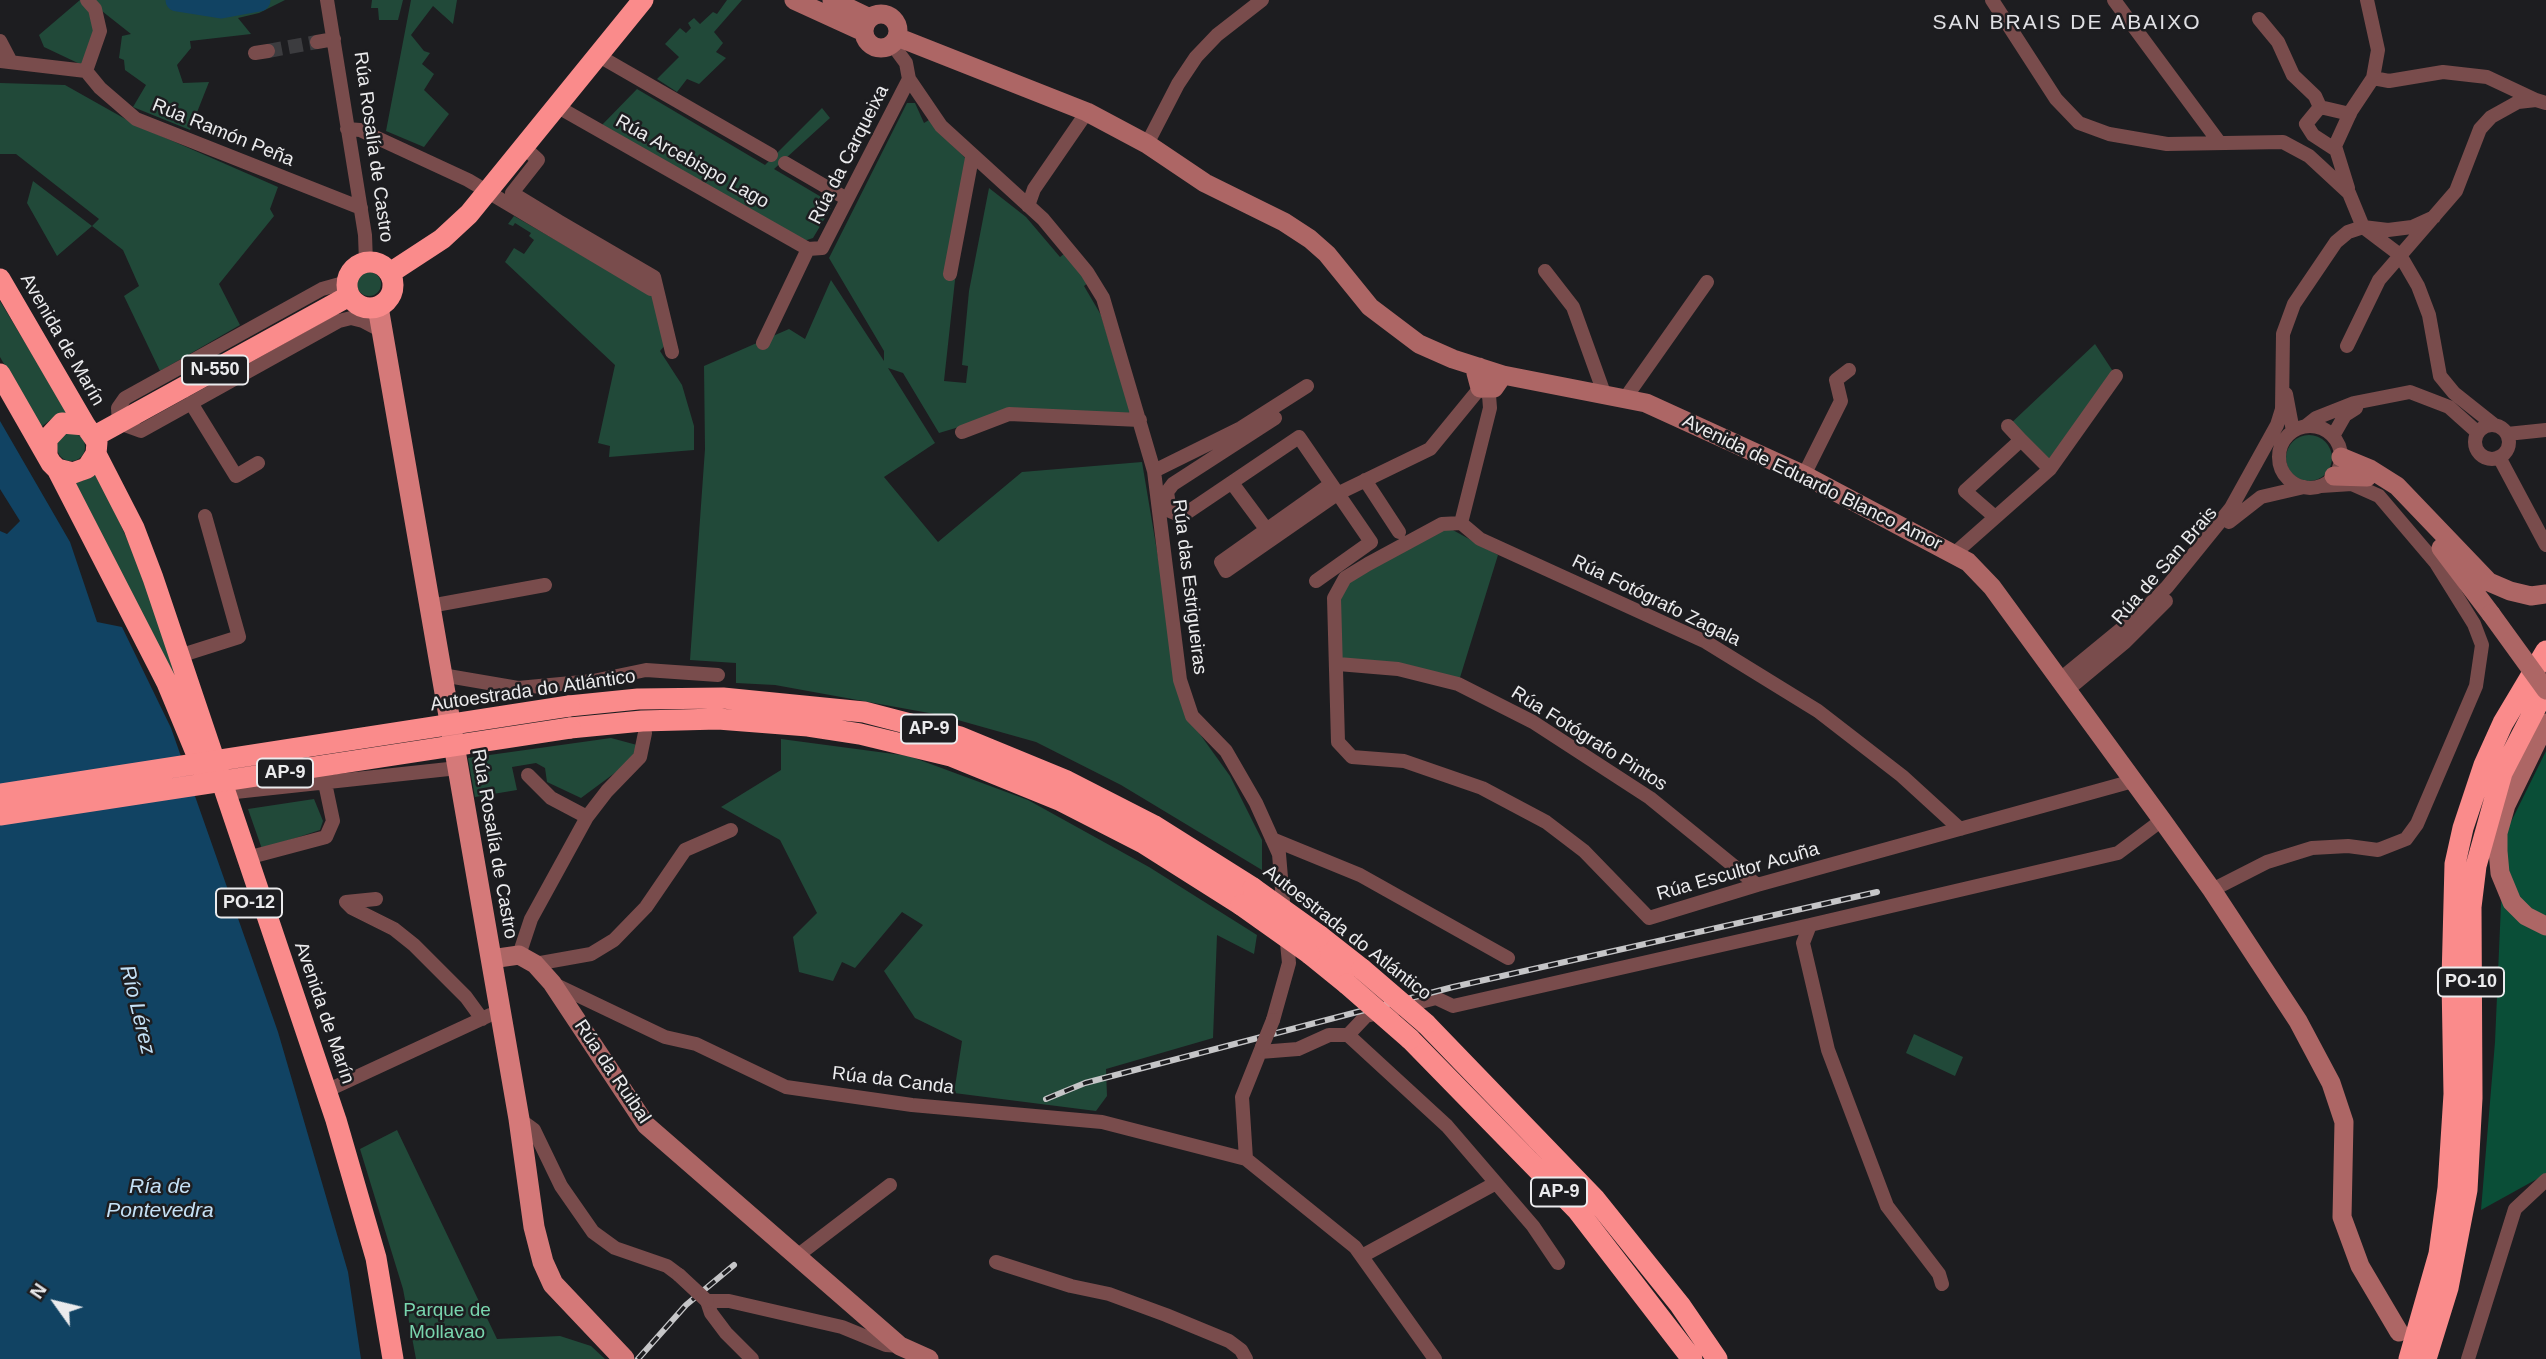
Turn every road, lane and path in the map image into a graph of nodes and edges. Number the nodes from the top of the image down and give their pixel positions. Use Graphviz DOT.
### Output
graph roads {
  1 [pos="87,0"];
  2 [pos="327,0"];
  3 [pos="643,0"];
  4 [pos="794,0"];
  5 [pos="832,0"];
  6 [pos="1262,0"];
  7 [pos="1992,0"];
  8 [pos="2114,0"];
  9 [pos="2367,0"];
  10 [pos="2259,19"];
  11 [pos="867,25"];
  12 [pos="334,38"];
  13 [pos="895,40"];
  14 [pos="0,41"];
  15 [pos="317,42"];
  16 [pos="599,56"];
  17 [pos="6,62"];
  18 [pos="86,71"];
  19 [pos="2373,78"];
  20 [pos="909,79"];
  21 [pos="2541,101"];
  22 [pos="558,107"];
  23 [pos="2320,107"];
  24 [pos="1087,112"];
  25 [pos="2350,114"];
  26 [pos="2205,123"];
  27 [pos="347,129"];
  28 [pos="2219,142"];
  29 [pos="2192,143"];
  30 [pos="1147,144"];
  31 [pos="525,148"];
  32 [pos="2336,150"];
  33 [pos="771,155"];
  34 [pos="972,158"];
  35 [pos="785,163"];
  36 [pos="488,191"];
  37 [pos="2349,194"];
  38 [pos="847,199"];
  39 [pos="1028,206"];
  40 [pos="361,208"];
  41 [pos="2434,217"];
  42 [pos="558,221"];
  43 [pos="2364,227"];
  44 [pos="573,241"];
  45 [pos="815,249"];
  46 [pos="2400,256"];
  47 [pos="366,262"];
  48 [pos="1545,271"];
  49 [pos="390,273"];
  50 [pos="950,274"];
  51 [pos="0,279"];
  52 [pos="1707,282"];
  53 [pos="348,289"];
  54 [pos="651,289"];
  55 [pos="377,307"];
  56 [pos="311,317"];
  57 [pos="382,331"];
  58 [pos="307,339"];
  59 [pos="763,343"];
  60 [pos="2347,346"];
  61 [pos="672,352"];
  62 [pos="1479,368"];
  63 [pos="1849,370"];
  64 [pos="0,374"];
  65 [pos="1503,374"];
  66 [pos="2116,376"];
  67 [pos="2284,378"];
  68 [pos="1307,386"];
  69 [pos="1480,388"];
  70 [pos="1604,393"];
  71 [pos="2390,394"];
  72 [pos="1626,397"];
  73 [pos="191,403"];
  74 [pos="1275,418"];
  75 [pos="1140,420"];
  76 [pos="119,423"];
  77 [pos="2493,424"];
  78 [pos="2008,426"];
  79 [pos="2300,429"];
  80 [pos="2546,430"];
  81 [pos="962,432"];
  82 [pos="2477,432"];
  83 [pos="2507,434"];
  84 [pos="2333,436"];
  85 [pos="92,438"];
  86 [pos="2021,440"];
  87 [pos="2281,448"];
  88 [pos="2341,457"];
  89 [pos="2499,457"];
  90 [pos="52,462"];
  91 [pos="258,463"];
  92 [pos="2050,469"];
  93 [pos="1154,471"];
  94 [pos="1804,475"];
  95 [pos="1365,480"];
  96 [pos="2328,481"];
  97 [pos="1232,483"];
  98 [pos="2304,487"];
  99 [pos="1334,489"];
  100 [pos="2231,508"];
  101 [pos="205,516"];
  102 [pos="1995,517"];
  103 [pos="1461,523"];
  104 [pos="1399,532"];
  105 [pos="2546,545"];
  106 [pos="1955,553"];
  107 [pos="1316,581"];
  108 [pos="545,585"];
  109 [pos="2546,594"];
  110 [pos="430,606"];
  111 [pos="179,656"];
  112 [pos="2544,656"];
  113 [pos="1338,664"];
  114 [pos="442,675"];
  115 [pos="718,675"];
  116 [pos="2062,686"];
  117 [pos="2546,689"];
  118 [pos="2546,723"];
  119 [pos="645,733"];
  120 [pos="458,768"];
  121 [pos="528,775"];
  122 [pos="2133,781"];
  123 [pos="325,783"];
  124 [pos="226,793"];
  125 [pos="0,794"];
  126 [pos="0,815"];
  127 [pos="587,817"];
  128 [pos="2162,820"];
  129 [pos="1960,829"];
  130 [pos="731,830"];
  131 [pos="1272,839"];
  132 [pos="247,858"];
  133 [pos="575,859"];
  134 [pos="1757,885"];
  135 [pos="2212,890"];
  136 [pos="1247,896"];
  137 [pos="376,899"];
  138 [pos="1810,925"];
  139 [pos="2546,926"];
  140 [pos="525,956"];
  141 [pos="1508,958"];
  142 [pos="491,959"];
  143 [pos="552,983"];
  144 [pos="490,1015"];
  145 [pos="1418,1032"];
  146 [pos="1348,1035"];
  147 [pos="1261,1049"];
  148 [pos="326,1091"];
  149 [pos="519,1119"];
  150 [pos="1246,1159"];
  151 [pos="2546,1180"];
  152 [pos="1496,1183"];
  153 [pos="890,1185"];
  154 [pos="797,1256"];
  155 [pos="1362,1256"];
  156 [pos="996,1262"];
  157 [pos="1558,1263"];
  158 [pos="1942,1284"];
  159 [pos="707,1301"];
  160 [pos="1680,1305"];
  161 [pos="2407,1334"];
  162 [pos="900,1346"];
  163 [pos="618,1353"];
  164 [pos="379,1359"];
  165 [pos="393,1359"];
  166 [pos="752,1359"];
  167 [pos="929,1359"];
  168 [pos="1246,1359"];
  169 [pos="1435,1359"];
  170 [pos="1692,1359"];
  171 [pos="1717,1359"];
  172 [pos="1732,1359"];
  173 [pos="2408,1359"];
  174 [pos="2426,1359"];
  175 [pos="2468,1359"];
  1 -- 18 [label="street"];
  2 -- 12 [label="street, Rúa Rosalía de Castro"];
  3 -- 16 [label="highway"];
  4 -- 11 [label="street"];
  5 -- 11 [label="street"];
  6 -- 30 [label="street"];
  7 -- 29 [label="street"];
  8 -- 26 [label="street"];
  9 -- 19 [label="street"];
  10 -- 23 [label="street"];
  11 -- 13 [label="street"];
  11 -- 13 [label="street"];
  12 -- 15 [label="street, Rúa Rosalía de Castro"];
  12 -- 27 [label="street, Rúa Rosalía de Castro"];
  13 -- 20 [label="street, Rúa das Estrigueiras"];
  13 -- 24 [label="street, Avenida de Eduardo Blanco Amor"];
  14 -- 17 [label="street"];
  16 -- 22 [label="highway"];
  16 -- 33 [label="street"];
  17 -- 18 [label="street"];
  18 -- 40 [label="street, Rúa Ramón Peña"];
  19 -- 21 [label="street"];
  19 -- 25 [label="street"];
  20 -- 34 [label="street, Rúa das Estrigueiras"];
  20 -- 38 [label="street, Rúa da Carqueixa"];
  21 -- 41 [label="street"];
  22 -- 31 [label="highway"];
  22 -- 45 [label="street, Rúa Arcebispo Lago"];
  23 -- 25 [label="street"];
  23 -- 32 [label="street"];
  24 -- 30 [label="street, Avenida de Eduardo Blanco Amor"];
  24 -- 39 [label="street"];
  25 -- 32 [label="street"];
  26 -- 28 [label="street"];
  26 -- 29 [label="street"];
  27 -- 36 [label="street"];
  27 -- 40 [label="street, Rúa Rosalía de Castro"];
  28 -- 29 [label="street"];
  28 -- 37 [label="street"];
  30 -- 62 [label="street, Avenida de Eduardo Blanco Amor"];
  31 -- 36 [label="highway"];
  31 -- 42 [label="street"];
  32 -- 37 [label="street"];
  34 -- 39 [label="street, Rúa das Estrigueiras"];
  34 -- 50 [label="street"];
  35 -- 38 [label="street"];
  36 -- 44 [label="street"];
  36 -- 49 [label="highway"];
  37 -- 43 [label="street"];
  38 -- 45 [label="street, Rúa da Carqueixa"];
  39 -- 75 [label="street, Rúa das Estrigueiras"];
  40 -- 47 [label="street, Rúa Rosalía de Castro"];
  41 -- 43 [label="street"];
  41 -- 46 [label="street"];
  42 -- 44 [label="street"];
  42 -- 61 [label="street"];
  43 -- 46 [label="street"];
  43 -- 67 [label="street, Rúa de San Brais"];
  44 -- 54 [label="street"];
  45 -- 59 [label="street"];
  46 -- 60 [label="street"];
  46 -- 77 [label="street"];
  47 -- 49 [label="highway, Rúa Rosalía de Castro"];
  47 -- 53 [label="highway, Rúa Rosalía de Castro"];
  48 -- 70 [label="street"];
  49 -- 55 [label="highway"];
  51 -- 85 [label="highway, Avenida de Marín"];
  52 -- 72 [label="street"];
  53 -- 55 [label="highway"];
  53 -- 56 [label="highway, N-550"];
  53 -- 76 [label="street, N-550"];
  55 -- 57 [label="main road, Rúa Rosalía de Castro"];
  56 -- 58 [label="street"];
  56 -- 76 [label="highway, N-550"];
  57 -- 58 [label="street"];
  57 -- 110 [label="main road, Rúa Rosalía de Castro"];
  58 -- 73 [label="street"];
  62 -- 65 [label="street, Avenida de Eduardo Blanco Amor"];
  62 -- 69 [label="street"];
  63 -- 94 [label="street"];
  64 -- 90 [label="highway, Avenida de Marín"];
  65 -- 69 [label="street"];
  65 -- 70 [label="street, Avenida de Eduardo Blanco Amor"];
  66 -- 92 [label="street"];
  67 -- 79 [label="street, Rúa de San Brais"];
  67 -- 100 [label="street, Rúa de San Brais"];
  68 -- 93 [label="street"];
  69 -- 95 [label="street"];
  69 -- 103 [label="street"];
  70 -- 72 [label="street, Avenida de Eduardo Blanco Amor"];
  71 -- 79 [label="street"];
  71 -- 82 [label="street"];
  71 -- 84 [label="street"];
  72 -- 94 [label="street, Avenida de Eduardo Blanco Amor"];
  73 -- 76 [label="street"];
  73 -- 91 [label="street"];
  74 -- 97 [label="street"];
  75 -- 81 [label="street"];
  75 -- 93 [label="street, Rúa das Estrigueiras"];
  76 -- 85 [label="highway, N-550"];
  77 -- 82 [label="street"];
  77 -- 83 [label="street"];
  78 -- 86 [label="street"];
  79 -- 84 [label="street"];
  79 -- 87 [label="street"];
  80 -- 83 [label="street"];
  82 -- 89 [label="street"];
  83 -- 89 [label="street"];
  84 -- 88 [label="street"];
  85 -- 90 [label="highway"];
  85 -- 90 [label="highway"];
  85 -- 111 [label="highway, Avenida de Marín / PO-12"];
  86 -- 92 [label="street"];
  86 -- 102 [label="street"];
  87 -- 98 [label="street"];
  87 -- 100 [label="street, Rúa de San Brais"];
  88 -- 96 [label="street"];
  88 -- 109 [label="street"];
  89 -- 105 [label="street"];
  90 -- 164 [label="highway, Avenida de Marín / PO-12"];
  92 -- 102 [label="street"];
  93 -- 131 [label="street, Rúa das Estrigueiras"];
  94 -- 106 [label="street, Avenida de Eduardo Blanco Amor"];
  95 -- 99 [label="street"];
  95 -- 104 [label="street"];
  96 -- 98 [label="street"];
  96 -- 117 [label="street, bridge"];
  96 -- 135 [label="street"];
  97 -- 99 [label="street"];
  97 -- 99 [label="street"];
  98 -- 116 [label="street, Rúa de San Brais"];
  99 -- 107 [label="street"];
  100 -- 116 [label="street, Rúa de San Brais"];
  101 -- 111 [label="street"];
  102 -- 106 [label="street"];
  103 -- 113 [label="street, Rúa Escultor Acuña"];
  103 -- 129 [label="street, Rúa Fotógrafo Zagala"];
  106 -- 116 [label="street, Avenida de Eduardo Blanco Amor"];
  108 -- 110 [label="street"];
  110 -- 114 [label="main road, Rúa Rosalía de Castro"];
  111 -- 124 [label="highway, Avenida de Marín / PO-12"];
  112 -- 161 [label="highway, PO-10"];
  113 -- 134 [label="street, Rúa Fotógrafo Pintos"];
  113 -- 134 [label="street, Rúa Escultor Acuña"];
  114 -- 115 [label="street"];
  114 -- 120 [label="main road, Rúa Rosalía de Castro"];
  116 -- 122 [label="street, Avenida de Eduardo Blanco Amor"];
  117 -- 174 [label="highway, PO-10"];
  118 -- 139 [label="street"];
  119 -- 127 [label="street"];
  120 -- 123 [label="street"];
  120 -- 142 [label="main road, Rúa Rosalía de Castro"];
  121 -- 127 [label="street"];
  122 -- 128 [label="street, Avenida de Eduardo Blanco Amor"];
  122 -- 129 [label="street, Rúa Escultor Acuña"];
  123 -- 124 [label="street"];
  123 -- 132 [label="street"];
  124 -- 132 [label="highway, Avenida de Marín / PO-12"];
  125 -- 136 [label="highway, Autoestrada do Atlántico / AP-9, bridge"];
  126 -- 136 [label="highway, Autoestrada do Atlántico / AP-9, bridge"];
  127 -- 140 [label="street"];
  128 -- 135 [label="street, Avenida de Eduardo Blanco Amor"];
  128 -- 138 [label="street"];
  129 -- 134 [label="street, Rúa Escultor Acuña"];
  130 -- 140 [label="street"];
  131 -- 141 [label="street"];
  131 -- 147 [label="street, Rúa das Estrigueiras, bridge"];
  132 -- 148 [label="highway, Avenida de Marín / PO-12"];
  133 -- 140 [label="street"];
  135 -- 161 [label="street, Avenida de Eduardo Blanco Amor"];
  136 -- 145 [label="highway, Autoestrada do Atlántico / AP-9, bridge"];
  137 -- 144 [label="street"];
  138 -- 146 [label="street"];
  138 -- 158 [label="street"];
  140 -- 142 [label="street"];
  140 -- 143 [label="street, Rúa da Ruibal"];
  142 -- 144 [label="main road, Rúa Rosalía de Castro"];
  143 -- 150 [label="street, Rúa da Canda"];
  143 -- 154 [label="street, Rúa da Ruibal"];
  144 -- 148 [label="street"];
  144 -- 149 [label="main road, Rúa Rosalía de Castro"];
  145 -- 160 [label="highway, Autoestrada do Atlántico / AP-9"];
  145 -- 170 [label="highway, Autoestrada do Atlántico / AP-9"];
  146 -- 147 [label="street"];
  146 -- 152 [label="street"];
  147 -- 150 [label="street, Rúa das Estrigueiras"];
  148 -- 165 [label="highway, Avenida de Marín / PO-12"];
  149 -- 159 [label="street, bridge"];
  149 -- 163 [label="main road, Rúa Rosalía de Castro"];
  150 -- 155 [label="street"];
  151 -- 175 [label="street"];
  152 -- 155 [label="street"];
  152 -- 157 [label="street"];
  153 -- 154 [label="street"];
  154 -- 162 [label="street, Rúa da Ruibal"];
  155 -- 169 [label="street"];
  156 -- 168 [label="street"];
  159 -- 162 [label="street"];
  159 -- 166 [label="street"];
  160 -- 171 [label="highway, Autoestrada do Atlántico / AP-9"];
  160 -- 172 [label="highway"];
  161 -- 173 [label="highway"];
  162 -- 167 [label="street, Rúa da Ruibal"];
}
